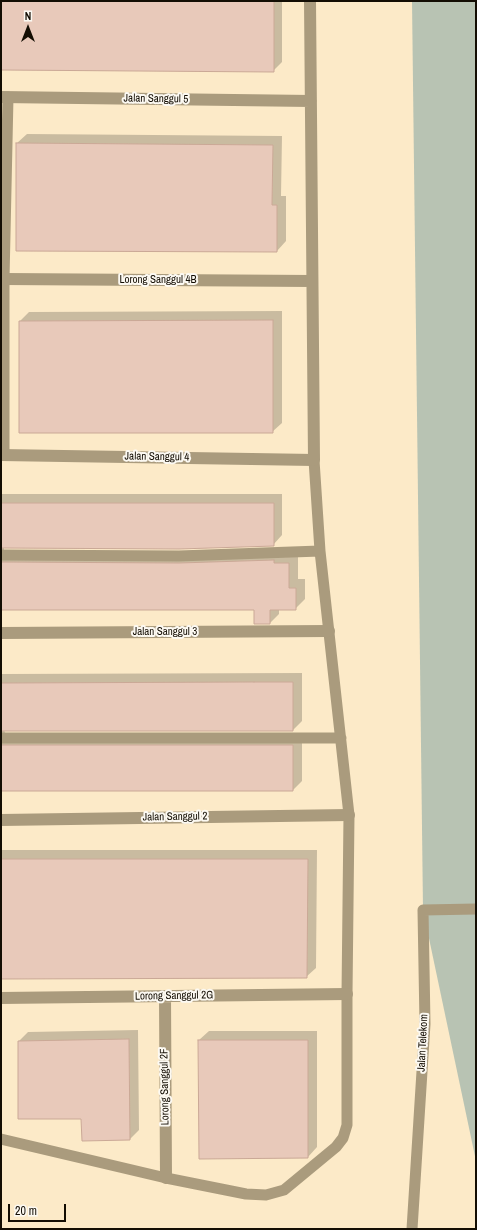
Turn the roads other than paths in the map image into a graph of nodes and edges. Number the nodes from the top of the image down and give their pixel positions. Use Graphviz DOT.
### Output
graph roads {
  1 [pos="310,1"];
  2 [pos="4,97"];
  3 [pos="311,102"];
  4 [pos="4,279"];
  5 [pos="312,281"];
  6 [pos="2,455"];
  7 [pos="314,460"];
  8 [pos="320,551"];
  9 [pos="1,555"];
  10 [pos="329,631"];
  11 [pos="1,633"];
  12 [pos="1,738"];
  13 [pos="341,738"];
  14 [pos="349,815"];
  15 [pos="1,820"];
  16 [pos="476,909"];
  17 [pos="347,994"];
  18 [pos="164,996"];
  19 [pos="1,998"];
  20 [pos="1,1139"];
  21 [pos="166,1178"];
  22 [pos="412,1229"];
  1 -- 3 [label="street"];
  2 -- 3 [label="street, Jalan Sanggul 5"];
  2 -- 4 [label="lane"];
  3 -- 5 [label="street"];
  4 -- 5 [label="street, Lorong Sanggul 4B"];
  4 -- 6 [label="lane"];
  5 -- 7 [label="street"];
  6 -- 7 [label="street, Jalan Sanggul 4"];
  7 -- 8 [label="lane"];
  8 -- 9 [label="lane"];
  8 -- 10 [label="lane"];
  10 -- 11 [label="street, Jalan Sanggul 3"];
  10 -- 13 [label="lane"];
  12 -- 13 [label="lane"];
  13 -- 14 [label="lane"];
  14 -- 15 [label="street, Jalan Sanggul 2"];
  14 -- 17 [label="lane"];
  16 -- 22 [label="lane, Jalan Telekom"];
  17 -- 18 [label="street, Lorong Sanggul 2G"];
  17 -- 21 [label="lane"];
  18 -- 19 [label="street, Lorong Sanggul 2G"];
  18 -- 21 [label="street, Lorong Sanggul 2F"];
  20 -- 21 [label="lane"];
}
